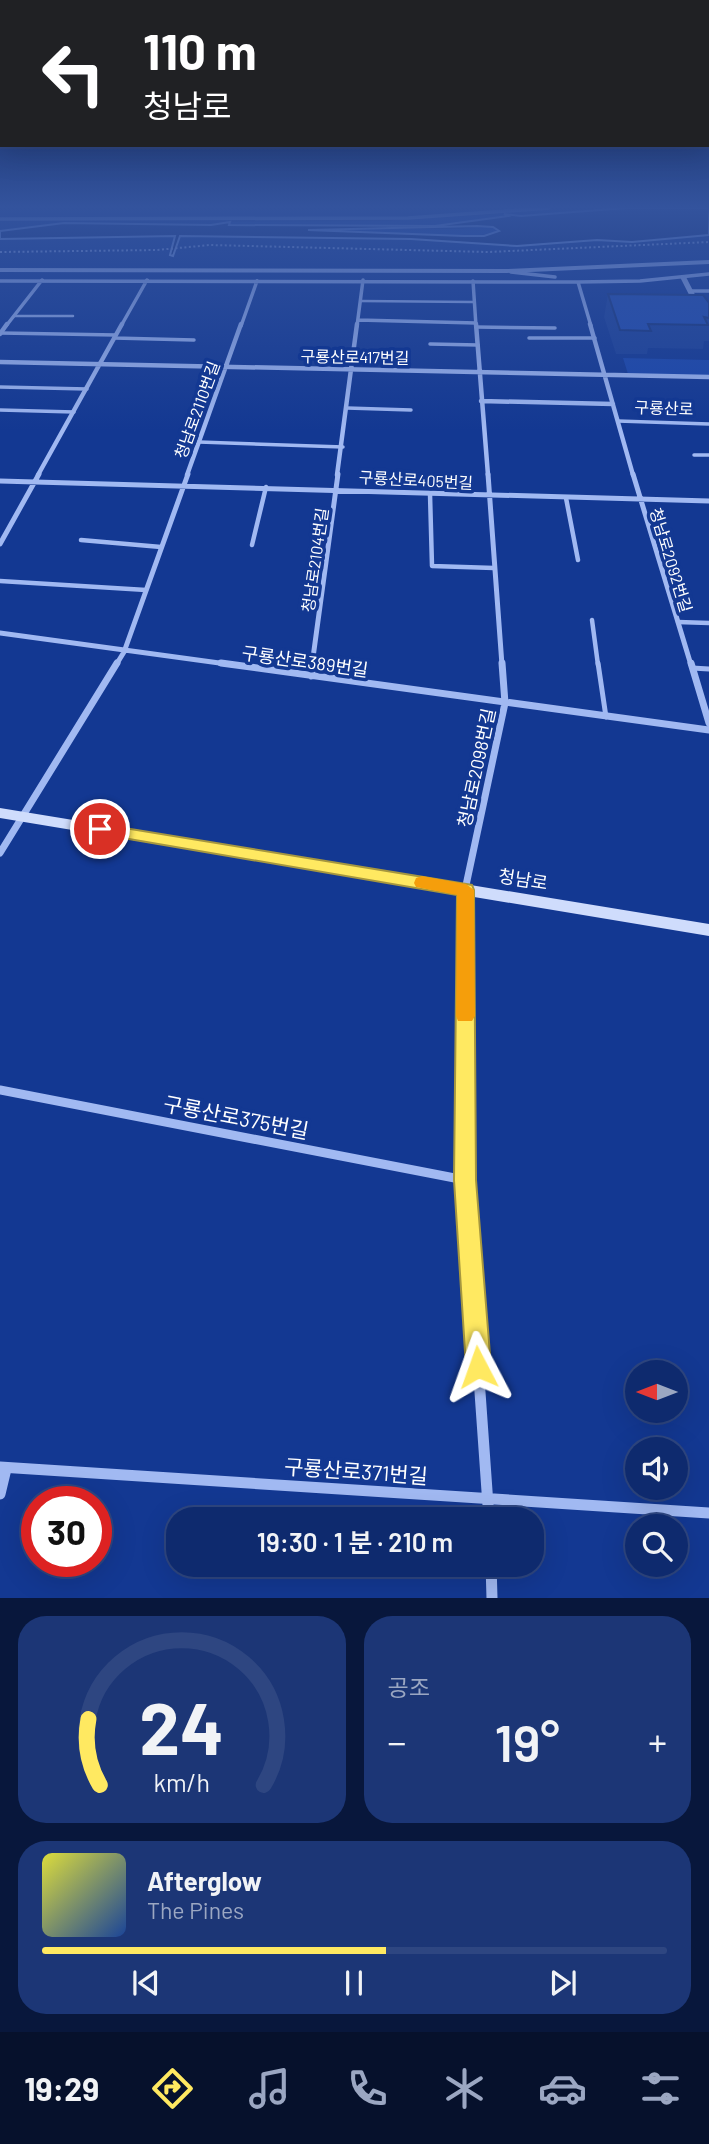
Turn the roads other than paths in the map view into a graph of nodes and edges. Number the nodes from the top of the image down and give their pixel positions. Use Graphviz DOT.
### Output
graph roads {
  1 [pos="578,282"];
  2 [pos="40,283"];
  3 [pos="146,283"];
  4 [pos="256,283"];
  5 [pos="363,283"];
  6 [pos="473,283"];
  7 [pos="686,283"];
  8 [pos="690,290"];
  9 [pos="709,291"];
  10 [pos="360,301"];
  11 [pos="474,302"];
  12 [pos="15,316"];
  13 [pos="73,316"];
  14 [pos="358,320"];
  15 [pos="0,325"];
  16 [pos="476,325"];
  17 [pos="7,326"];
  18 [pos="555,328"];
  19 [pos="709,328"];
  20 [pos="1,333"];
  21 [pos="115,336"];
  22 [pos="529,338"];
  23 [pos="595,338"];
  24 [pos="194,340"];
  25 [pos="430,344"];
  26 [pos="478,345"];
  27 [pos="0,362"];
  28 [pos="100,364"];
  29 [pos="226,367"];
  30 [pos="351,369"];
  31 [pos="480,372"];
  32 [pos="605,374"];
  33 [pos="709,377"];
  34 [pos="0,387"];
  35 [pos="87,388"];
  36 [pos="481,401"];
  37 [pos="613,404"];
  38 [pos="347,408"];
  39 [pos="0,410"];
  40 [pos="411,410"];
  41 [pos="74,412"];
  42 [pos="618,421"];
  43 [pos="709,424"];
  44 [pos="199,442"];
  45 [pos="343,447"];
  46 [pos="694,455"];
  47 [pos="709,455"];
  48 [pos="0,481"];
  49 [pos="37,481"];
  50 [pos="183,484"];
  51 [pos="266,486"];
  52 [pos="338,489"];
  53 [pos="430,494"];
  54 [pos="487,496"];
  55 [pos="566,498"];
  56 [pos="640,500"];
  57 [pos="709,501"];
  58 [pos="81,540"];
  59 [pos="0,544"];
  60 [pos="252,545"];
  61 [pos="161,547"];
  62 [pos="578,560"];
  63 [pos="494,568"];
  64 [pos="0,582"];
  65 [pos="57,585"];
  66 [pos="146,590"];
  67 [pos="592,620"];
  68 [pos="678,622"];
  69 [pos="709,623"];
  70 [pos="0,633"];
  71 [pos="124,652"];
  72 [pos="692,668"];
  73 [pos="709,668"];
  74 [pos="311,676"];
  75 [pos="505,703"];
  76 [pos="606,717"];
  77 [pos="709,723"];
  78 [pos="709,730"];
  79 [pos="0,813"];
  80 [pos="22,816"];
  81 [pos="0,853"];
  82 [pos="466,890"];
  83 [pos="709,930"];
  84 [pos="0,1090"];
  85 [pos="465,1180"];
  86 [pos="3,1468"];
  87 [pos="0,1494"];
  88 [pos="488,1500"];
  89 [pos="488,1507"];
  90 [pos="709,1513"];
  91 [pos="491,1577"];
  92 [pos="492,1598"];
  1 -- 23 [label="street, 청남로2092번길"];
  2 -- 12 [label="street"];
  3 -- 21 [label="street"];
  4 -- 29 [label="street, 청남로2110번길"];
  5 -- 10 [label="street, 청남로2104번길"];
  6 -- 11 [label="street, 청남로2098번길"];
  7 -- 8 [label="street"];
  8 -- 9 [label="street"];
  8 -- 19 [label="street"];
  10 -- 11 [label="lane"];
  10 -- 14 [label="street, 청남로2104번길"];
  11 -- 16 [label="street, 청남로2098번길"];
  12 -- 13 [label="lane"];
  12 -- 17 [label="street"];
  14 -- 16 [label="street"];
  14 -- 30 [label="street, 청남로2104번길"];
  15 -- 17 [label="lane"];
  16 -- 18 [label="lane"];
  16 -- 26 [label="street, 청남로2098번길"];
  17 -- 20 [label="street"];
  20 -- 21 [label="lane"];
  21 -- 24 [label="lane"];
  21 -- 28 [label="street"];
  22 -- 23 [label="lane"];
  23 -- 32 [label="street, 청남로2092번길"];
  25 -- 26 [label="lane"];
  26 -- 31 [label="street, 청남로2098번길"];
  27 -- 28 [label="street, 구룡산로417번길"];
  28 -- 29 [label="street, 구룡산로417번길"];
  28 -- 35 [label="street"];
  29 -- 30 [label="street, 구룡산로417번길"];
  29 -- 44 [label="street, 청남로2110번길"];
  30 -- 31 [label="street, 구룡산로417번길"];
  30 -- 38 [label="street, 청남로2104번길"];
  31 -- 32 [label="street, 구룡산로417번길"];
  31 -- 36 [label="street, 청남로2098번길"];
  32 -- 33 [label="street, 구룡산로417번길"];
  32 -- 37 [label="street, 청남로2092번길"];
  34 -- 35 [label="lane"];
  35 -- 41 [label="street"];
  36 -- 37 [label="street"];
  36 -- 54 [label="street, 청남로2098번길"];
  37 -- 42 [label="street, 청남로2092번길"];
  38 -- 40 [label="lane"];
  38 -- 45 [label="street, 청남로2104번길"];
  39 -- 41 [label="lane"];
  41 -- 49 [label="street"];
  42 -- 43 [label="lane, 구룡산로"];
  42 -- 56 [label="street, 청남로2092번길"];
  44 -- 45 [label="lane"];
  44 -- 50 [label="street, 청남로2110번길"];
  45 -- 52 [label="street, 청남로2104번길"];
  46 -- 47 [label="lane"];
  48 -- 49 [label="street, 구룡산로405번길"];
  49 -- 50 [label="street, 구룡산로405번길"];
  49 -- 59 [label="street"];
  50 -- 51 [label="street, 구룡산로405번길"];
  50 -- 61 [label="street, 청남로2110번길"];
  51 -- 52 [label="street, 구룡산로405번길"];
  51 -- 60 [label="lane"];
  52 -- 53 [label="street, 구룡산로405번길"];
  52 -- 74 [label="street, 청남로2104번길"];
  53 -- 54 [label="street, 구룡산로405번길"];
  53 -- 63 [label="lane"];
  54 -- 55 [label="street, 구룡산로405번길"];
  54 -- 63 [label="street, 청남로2098번길"];
  55 -- 56 [label="street, 구룡산로405번길"];
  55 -- 62 [label="lane"];
  56 -- 57 [label="street, 구룡산로405번길"];
  56 -- 68 [label="street, 청남로2092번길"];
  58 -- 61 [label="lane"];
  61 -- 66 [label="street, 청남로2110번길"];
  63 -- 75 [label="street, 청남로2098번길"];
  64 -- 65 [label="lane"];
  65 -- 66 [label="lane"];
  66 -- 71 [label="street, 청남로2110번길"];
  67 -- 76 [label="lane"];
  68 -- 69 [label="lane"];
  68 -- 72 [label="street, 청남로2092번길"];
  70 -- 71 [label="street, 구룡산로389번길"];
  71 -- 74 [label="street, 구룡산로389번길"];
  71 -- 80 [label="street, 청남로2110번길"];
  72 -- 73 [label="lane"];
  72 -- 77 [label="street, 청남로2092번길"];
  74 -- 75 [label="street, 구룡산로389번길"];
  75 -- 76 [label="street, 구룡산로389번길"];
  75 -- 82 [label="street, 청남로2098번길"];
  76 -- 78 [label="street, 구룡산로389번길"];
  79 -- 80 [label="main road, 청남로"];
  80 -- 81 [label="street, 청남로2110번길"];
  80 -- 82 [label="main road, 청남로"];
  82 -- 83 [label="main road, 청남로"];
  82 -- 85 [label="street, 청남로2098번길"];
  84 -- 85 [label="street, 구룡산로375번길"];
  85 -- 88 [label="street, 청남로2098번길"];
  86 -- 87 [label="street"];
  86 -- 88 [label="street, 구룡산로371번길"];
  88 -- 89 [label="street, 청남로2098번길"];
  88 -- 90 [label="street, 구룡산로371번길"];
  91 -- 92 [label="street"];
}
